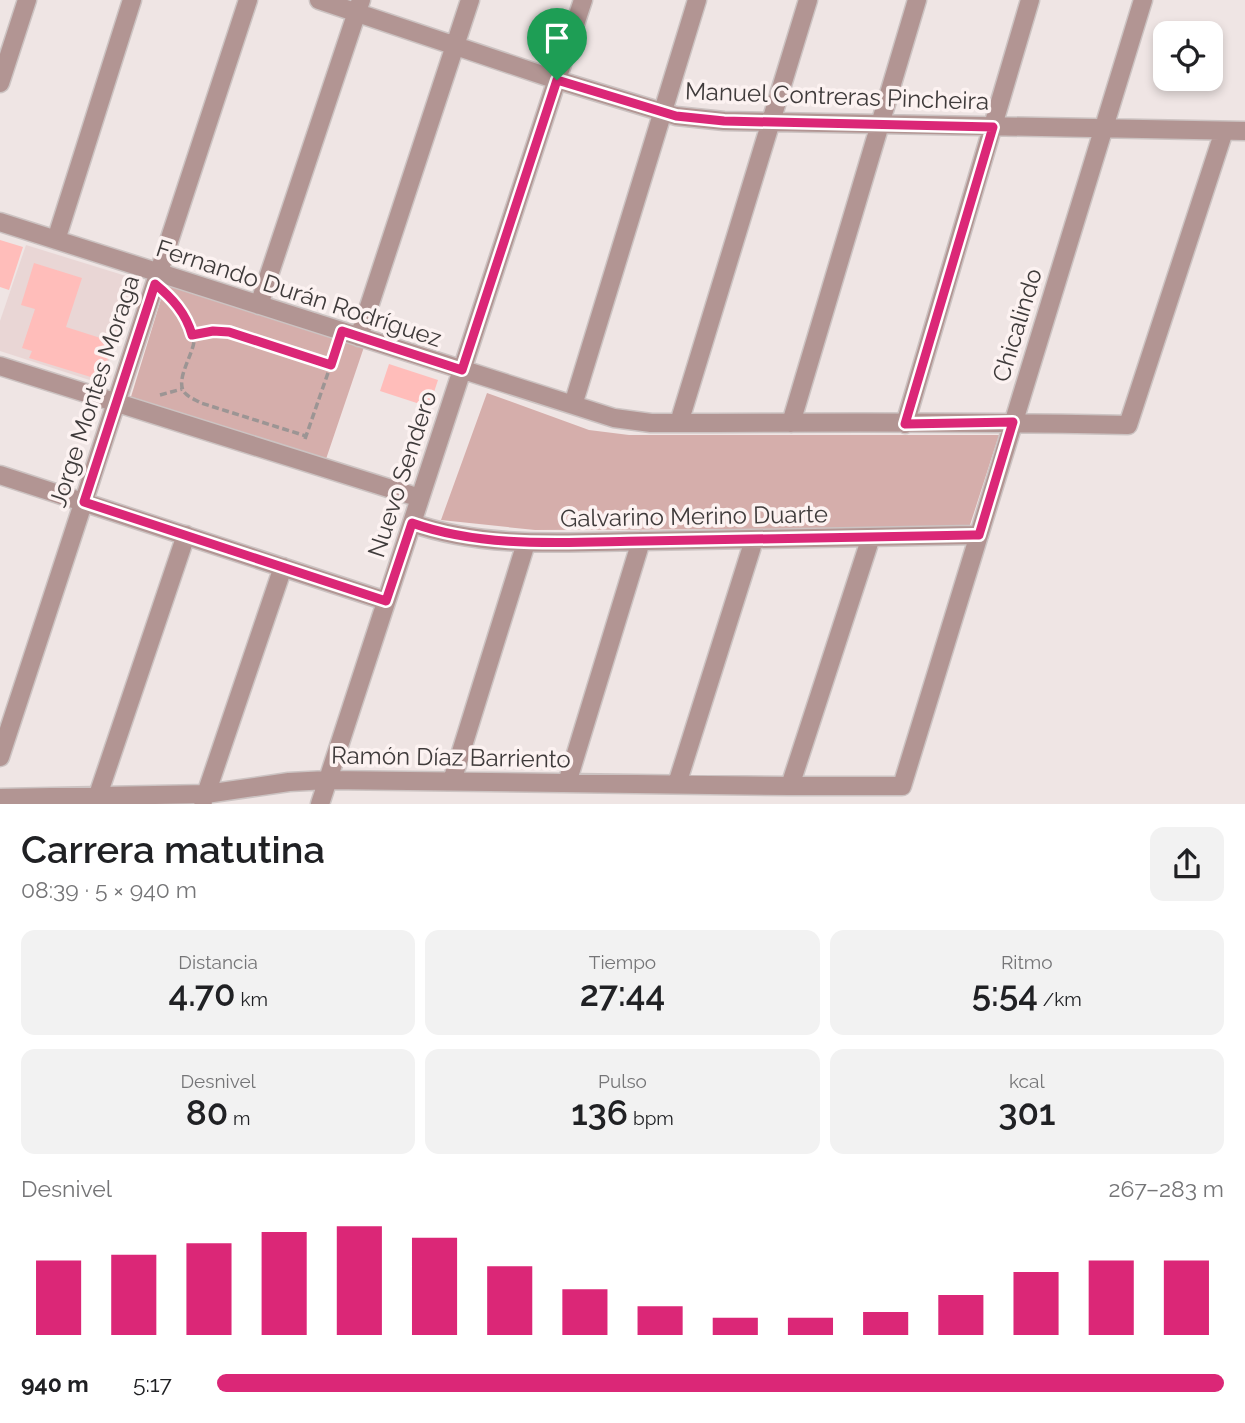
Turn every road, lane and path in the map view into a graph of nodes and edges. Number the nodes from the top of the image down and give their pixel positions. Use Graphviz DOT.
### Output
graph roads {
  1 [pos="27,0"];
  2 [pos="132,0"];
  3 [pos="248,0"];
  4 [pos="319,0"];
  5 [pos="470,0"];
  6 [pos="583,0"];
  7 [pos="697,0"];
  8 [pos="808,0"];
  9 [pos="917,0"];
  10 [pos="1030,0"];
  11 [pos="1143,0"];
  12 [pos="358,6"];
  13 [pos="455,46"];
  14 [pos="557,80"];
  15 [pos="0,83"];
  16 [pos="663,112"];
  17 [pos="771,122"];
  18 [pos="880,124"];
  19 [pos="993,127"];
  20 [pos="1103,128"];
  21 [pos="1224,131"];
  22 [pos="1245,131"];
  23 [pos="0,222"];
  24 [pos="56,240"];
  25 [pos="157,279"];
  26 [pos="259,305"];
  27 [pos="351,334"];
  28 [pos="192,335"];
  29 [pos="331,365"];
  30 [pos="0,366"];
  31 [pos="462,370"];
  32 [pos="116,404"];
  33 [pos="573,405"];
  34 [pos="1013,422"];
  35 [pos="679,423"];
  36 [pos="791,423"];
  37 [pos="905,424"];
  38 [pos="306,436"];
  39 [pos="298,460"];
  40 [pos="0,475"];
  41 [pos="420,498"];
  42 [pos="84,502"];
  43 [pos="412,523"];
  44 [pos="186,535"];
  45 [pos="979,535"];
  46 [pos="872,537"];
  47 [pos="754,540"];
  48 [pos="641,541"];
  49 [pos="526,543"];
  50 [pos="283,567"];
  51 [pos="386,601"];
  52 [pos="0,757"];
  53 [pos="328,780"];
  54 [pos="452,781"];
  55 [pos="567,783"];
  56 [pos="677,784"];
  57 [pos="790,786"];
  58 [pos="902,786"];
  59 [pos="0,799"];
  60 [pos="204,799"];
  61 [pos="96,801"];
  62 [pos="320,803"];
  1 -- 15 [label="street"];
  2 -- 24 [label="street"];
  3 -- 25 [label="street, Jorge Montes Moraga"];
  4 -- 12 [label="street, Manuel Contreras Pincheira"];
  5 -- 13 [label="street"];
  6 -- 14 [label="street, Nuevo Sendero"];
  7 -- 16 [label="street"];
  8 -- 17 [label="street"];
  9 -- 18 [label="street"];
  10 -- 19 [label="street"];
  11 -- 20 [label="street, Chicalindo"];
  12 -- 13 [label="street, Manuel Contreras Pincheira"];
  12 -- 26 [label="street"];
  13 -- 14 [label="street, Manuel Contreras Pincheira"];
  13 -- 27 [label="street"];
  14 -- 16 [label="street, Manuel Contreras Pincheira"];
  14 -- 31 [label="street, Nuevo Sendero"];
  16 -- 17 [label="street, Manuel Contreras Pincheira"];
  16 -- 33 [label="street"];
  17 -- 18 [label="street, Manuel Contreras Pincheira"];
  17 -- 35 [label="street"];
  18 -- 19 [label="street, Manuel Contreras Pincheira"];
  18 -- 36 [label="street"];
  19 -- 20 [label="street, Manuel Contreras Pincheira"];
  19 -- 37 [label="street"];
  20 -- 21 [label="street, Manuel Contreras Pincheira"];
  20 -- 34 [label="street, Chicalindo"];
  21 -- 22 [label="street, Manuel Contreras Pincheira"];
  21 -- 34 [label="street, Fernando Durán Rodríguez"];
  23 -- 24 [label="street, Fernando Durán Rodríguez"];
  24 -- 25 [label="street, Fernando Durán Rodríguez"];
  25 -- 26 [label="street, Fernando Durán Rodríguez"];
  25 -- 28 [label="path"];
  25 -- 32 [label="street, Jorge Montes Moraga"];
  26 -- 27 [label="street, Fernando Durán Rodríguez"];
  27 -- 29 [label="path"];
  27 -- 31 [label="street, Fernando Durán Rodríguez"];
  28 -- 29 [label="path"];
  28 -- 38 [label="path"];
  29 -- 38 [label="path"];
  30 -- 32 [label="street"];
  31 -- 33 [label="street, Fernando Durán Rodríguez"];
  31 -- 41 [label="street, Nuevo Sendero"];
  32 -- 39 [label="street"];
  32 -- 42 [label="street, Jorge Montes Moraga"];
  33 -- 35 [label="street, Fernando Durán Rodríguez"];
  34 -- 37 [label="street, Fernando Durán Rodríguez"];
  34 -- 45 [label="street, Chicalindo"];
  35 -- 36 [label="street, Fernando Durán Rodríguez"];
  36 -- 37 [label="street, Fernando Durán Rodríguez"];
  38 -- 39 [label="path"];
  39 -- 41 [label="street"];
  40 -- 42 [label="street"];
  41 -- 43 [label="street, Nuevo Sendero"];
  42 -- 44 [label="street"];
  42 -- 52 [label="street, Jorge Montes Moraga"];
  43 -- 49 [label="street, Galvarino Merino Duarte"];
  43 -- 51 [label="street, Nuevo Sendero"];
  44 -- 50 [label="street"];
  44 -- 61 [label="street"];
  45 -- 46 [label="street, Galvarino Merino Duarte"];
  45 -- 58 [label="street, Chicalindo"];
  46 -- 47 [label="street, Galvarino Merino Duarte"];
  46 -- 57 [label="street"];
  47 -- 48 [label="street, Galvarino Merino Duarte"];
  47 -- 56 [label="street"];
  48 -- 49 [label="street, Galvarino Merino Duarte"];
  48 -- 55 [label="street"];
  49 -- 54 [label="street"];
  50 -- 51 [label="street"];
  50 -- 60 [label="street"];
  51 -- 53 [label="street, Nuevo Sendero"];
  53 -- 54 [label="street, Ramón Díaz Barriento"];
  53 -- 60 [label="street, Ramón Díaz Barriento"];
  53 -- 62 [label="street, Nuevo Sendero"];
  54 -- 55 [label="street, Ramón Díaz Barriento"];
  55 -- 56 [label="street, Ramón Díaz Barriento"];
  56 -- 57 [label="street, Ramón Díaz Barriento"];
  57 -- 58 [label="street, Ramón Díaz Barriento"];
  59 -- 61 [label="street, Ramón Díaz Barriento"];
  60 -- 61 [label="street, Ramón Díaz Barriento"];
}
